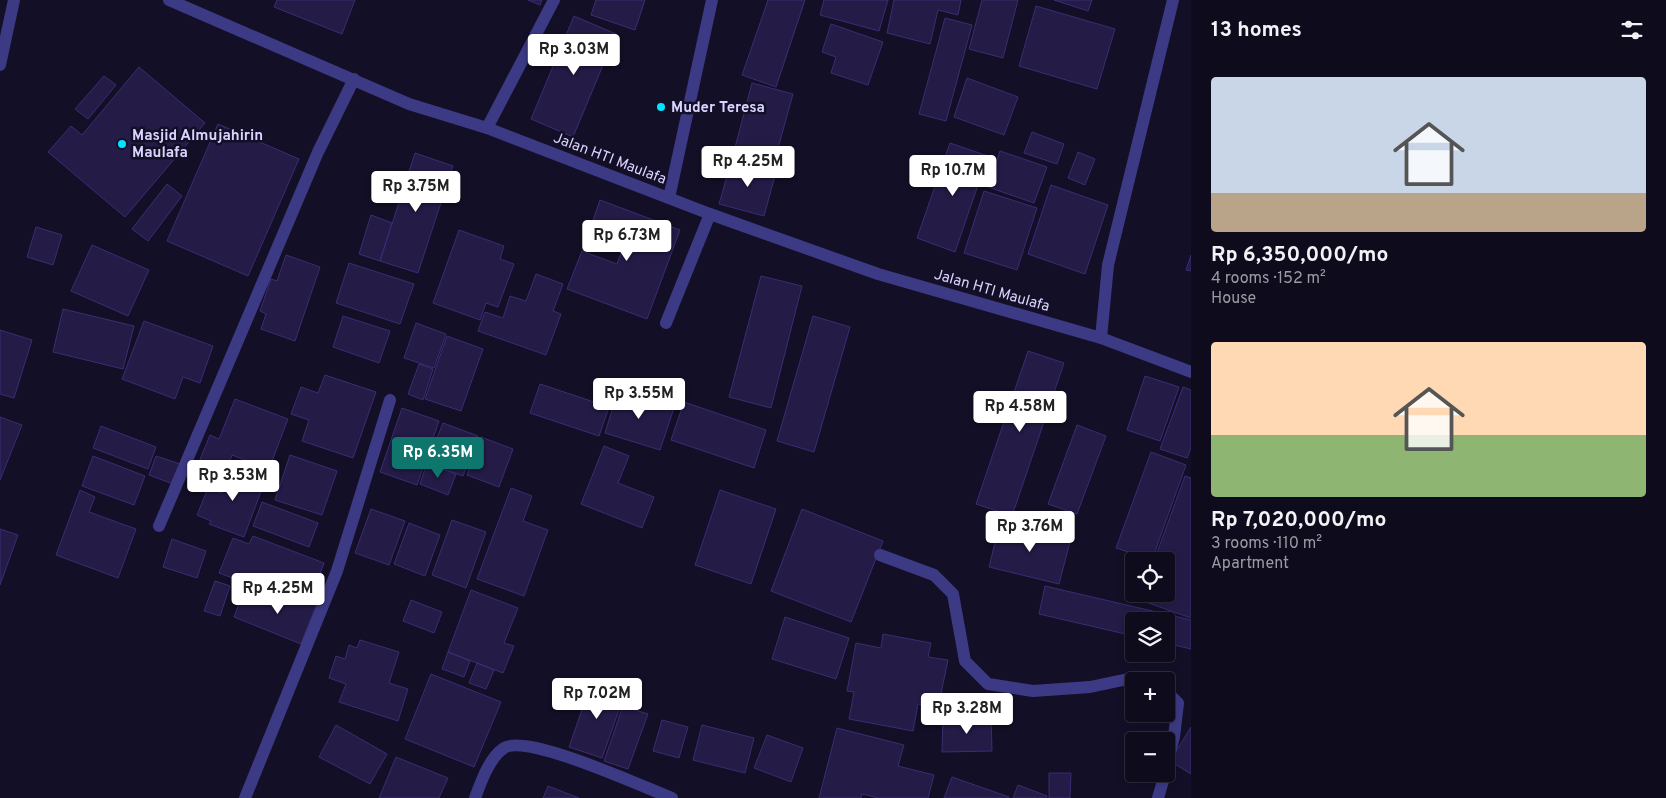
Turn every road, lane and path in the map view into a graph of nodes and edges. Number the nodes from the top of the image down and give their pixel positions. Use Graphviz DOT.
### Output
graph roads {
  1 [pos="14,0"];
  2 [pos="169,0"];
  3 [pos="554,0"];
  4 [pos="712,0"];
  5 [pos="1173,0"];
  6 [pos="0,65"];
  7 [pos="354,79"];
  8 [pos="486,128"];
  9 [pos="669,198"];
  10 [pos="710,214"];
  11 [pos="666,323"];
  12 [pos="1101,338"];
  13 [pos="1191,372"];
  14 [pos="390,400"];
  15 [pos="159,526"];
  16 [pos="880,555"];
  17 [pos="1125,680"];
  18 [pos="1175,700"];
  19 [pos="1175,732"];
  20 [pos="1163,782"];
  21 [pos="245,798"];
  22 [pos="475,798"];
  23 [pos="672,798"];
  24 [pos="1158,798"];
  1 -- 6 [label="street"];
  2 -- 7 [label="street, Jalan HTI Maulafa"];
  3 -- 8 [label="street"];
  4 -- 9 [label="street"];
  5 -- 12 [label="street"];
  7 -- 8 [label="street, Jalan HTI Maulafa"];
  7 -- 15 [label="street"];
  8 -- 9 [label="street, Jalan HTI Maulafa"];
  9 -- 10 [label="street, Jalan HTI Maulafa"];
  10 -- 11 [label="street"];
  10 -- 12 [label="street, Jalan HTI Maulafa"];
  12 -- 13 [label="street, Jalan HTI Maulafa"];
  14 -- 21 [label="street"];
  16 -- 17 [label="street"];
  18 -- 19 [label="street"];
  20 -- 24 [label="street"];
  22 -- 23 [label="street"];
}
